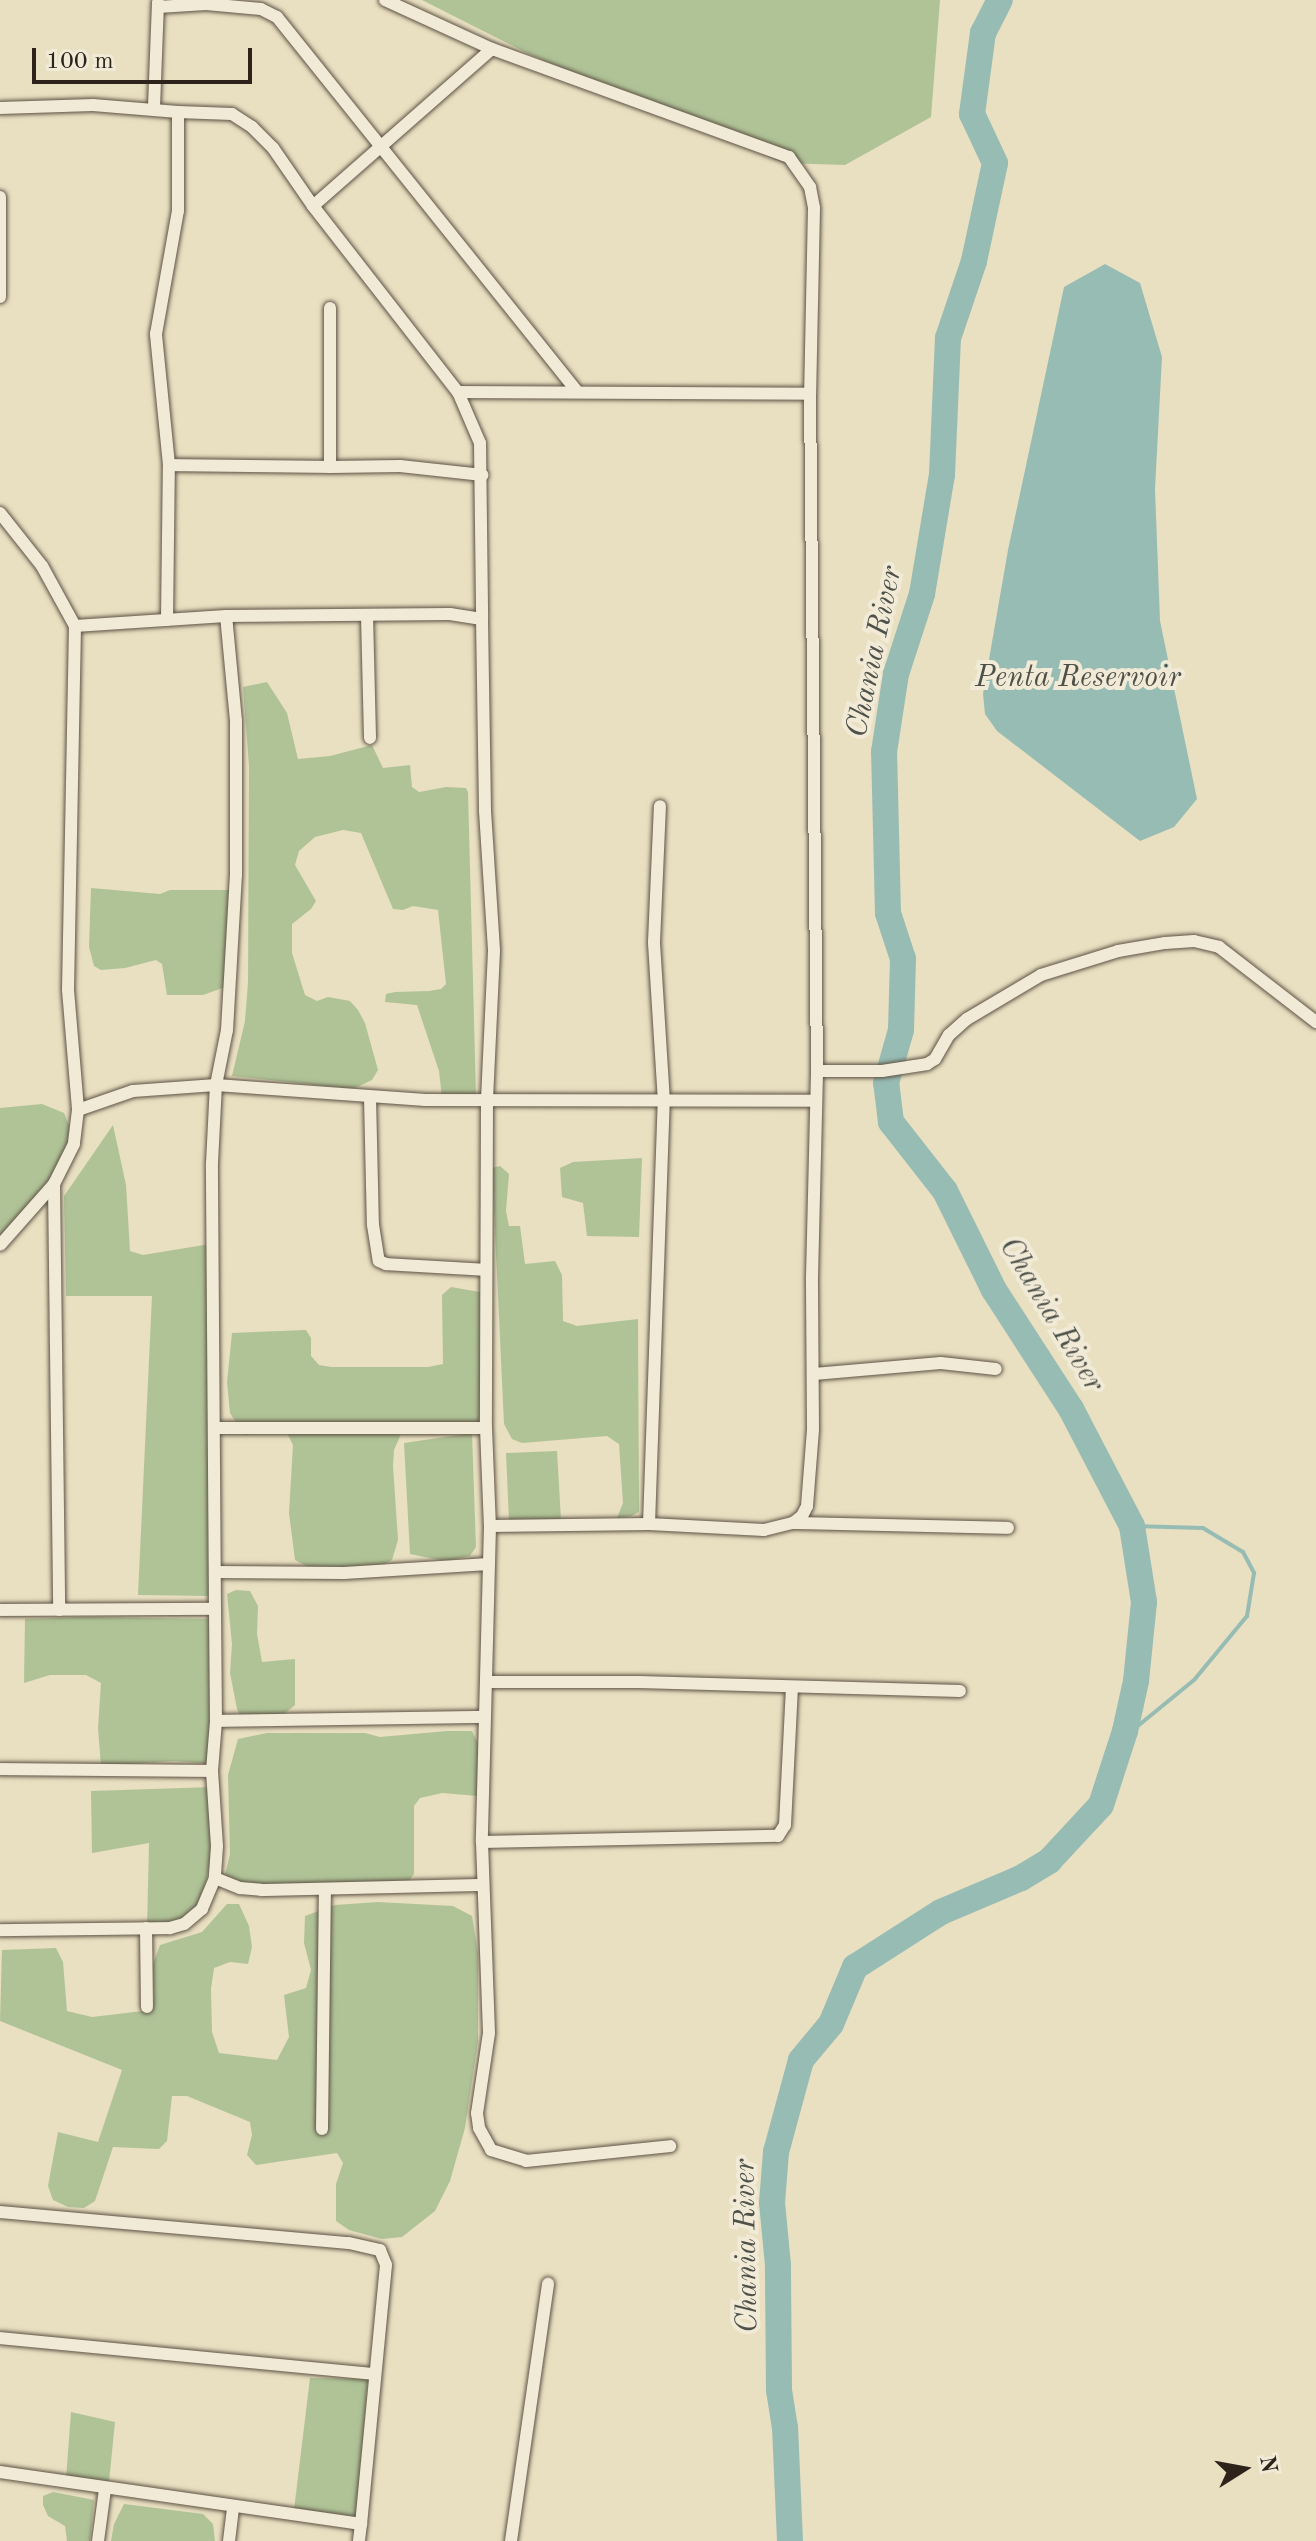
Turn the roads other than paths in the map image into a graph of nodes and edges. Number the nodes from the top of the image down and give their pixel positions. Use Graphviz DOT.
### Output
graph roads {
  1 [pos="385,0"];
  2 [pos="158,4"];
  3 [pos="492,49"];
  4 [pos="154,107"];
  5 [pos="0,108"];
  6 [pos="178,112"];
  7 [pos="379,146"];
  8 [pos="0,197"];
  9 [pos="313,206"];
  10 [pos="0,297"];
  11 [pos="330,308"];
  12 [pos="458,392"];
  13 [pos="577,392"];
  14 [pos="810,394"];
  15 [pos="169,465"];
  16 [pos="330,467"];
  17 [pos="483,475"];
  18 [pos="0,513"];
  19 [pos="367,615"];
  20 [pos="226,616"];
  21 [pos="482,619"];
  22 [pos="167,620"];
  23 [pos="75,626"];
  24 [pos="370,738"];
  25 [pos="660,806"];
  26 [pos="1316,1022"];
  27 [pos="817,1071"];
  28 [pos="216,1085"];
  29 [pos="370,1097"];
  30 [pos="487,1101"];
  31 [pos="816,1101"];
  32 [pos="664,1102"];
  33 [pos="78,1110"];
  34 [pos="54,1184"];
  35 [pos="0,1245"];
  36 [pos="486,1270"];
  37 [pos="996,1369"];
  38 [pos="814,1374"];
  39 [pos="215,1428"];
  40 [pos="486,1428"];
  41 [pos="793,1523"];
  42 [pos="649,1524"];
  43 [pos="490,1526"];
  44 [pos="1008,1528"];
  45 [pos="489,1564"];
  46 [pos="215,1572"];
  47 [pos="215,1609"];
  48 [pos="0,1610"];
  49 [pos="59,1610"];
  50 [pos="487,1682"];
  51 [pos="792,1688"];
  52 [pos="960,1691"];
  53 [pos="485,1717"];
  54 [pos="216,1721"];
  55 [pos="0,1769"];
  56 [pos="212,1771"];
  57 [pos="482,1842"];
  58 [pos="215,1878"];
  59 [pos="483,1885"];
  60 [pos="325,1890"];
  61 [pos="146,1928"];
  62 [pos="0,1930"];
  63 [pos="147,2007"];
  64 [pos="322,2129"];
  65 [pos="670,2146"];
  66 [pos="0,2212"];
  67 [pos="548,2284"];
  68 [pos="0,2338"];
  69 [pos="374,2374"];
  70 [pos="0,2472"];
  71 [pos="105,2489"];
  72 [pos="233,2507"];
  73 [pos="361,2524"];
  74 [pos="98,2541"];
  75 [pos="229,2541"];
  76 [pos="359,2541"];
  77 [pos="511,2541"];
  1 -- 3 [label="street"];
  2 -- 4 [label="street"];
  2 -- 7 [label="street"];
  3 -- 7 [label="street"];
  3 -- 14 [label="street"];
  4 -- 5 [label="street"];
  4 -- 6 [label="street"];
  6 -- 9 [label="street"];
  6 -- 15 [label="street"];
  7 -- 9 [label="street"];
  7 -- 13 [label="street"];
  8 -- 10 [label="street"];
  9 -- 12 [label="street"];
  11 -- 16 [label="street"];
  12 -- 13 [label="street"];
  12 -- 17 [label="street"];
  13 -- 14 [label="street"];
  14 -- 27 [label="street"];
  15 -- 16 [label="street"];
  15 -- 22 [label="street"];
  16 -- 17 [label="street"];
  17 -- 21 [label="street"];
  18 -- 23 [label="street"];
  19 -- 20 [label="street"];
  19 -- 21 [label="street"];
  19 -- 24 [label="street"];
  20 -- 22 [label="street"];
  20 -- 28 [label="street"];
  21 -- 30 [label="street"];
  22 -- 23 [label="street"];
  23 -- 33 [label="street"];
  25 -- 32 [label="street"];
  26 -- 27 [label="street"];
  27 -- 31 [label="street"];
  28 -- 29 [label="street"];
  28 -- 33 [label="street"];
  28 -- 39 [label="street"];
  29 -- 30 [label="street"];
  29 -- 36 [label="street"];
  30 -- 32 [label="street"];
  30 -- 36 [label="street"];
  31 -- 32 [label="street"];
  31 -- 38 [label="street"];
  32 -- 42 [label="street"];
  33 -- 34 [label="street"];
  34 -- 35 [label="street"];
  34 -- 49 [label="street"];
  36 -- 40 [label="street"];
  37 -- 38 [label="street"];
  38 -- 41 [label="street"];
  39 -- 40 [label="street"];
  39 -- 46 [label="street"];
  40 -- 43 [label="street"];
  41 -- 42 [label="street"];
  41 -- 44 [label="street"];
  42 -- 43 [label="street"];
  43 -- 45 [label="street"];
  45 -- 46 [label="street"];
  45 -- 50 [label="street"];
  46 -- 47 [label="street"];
  47 -- 49 [label="street"];
  47 -- 54 [label="street"];
  48 -- 49 [label="street"];
  50 -- 51 [label="street"];
  50 -- 53 [label="street"];
  51 -- 52 [label="street"];
  51 -- 57 [label="street"];
  53 -- 54 [label="street"];
  53 -- 57 [label="street"];
  54 -- 56 [label="street"];
  55 -- 56 [label="street"];
  56 -- 58 [label="street"];
  57 -- 59 [label="street"];
  58 -- 60 [label="street"];
  58 -- 61 [label="street"];
  59 -- 60 [label="street"];
  59 -- 65 [label="street"];
  60 -- 64 [label="street"];
  61 -- 62 [label="street"];
  61 -- 63 [label="street"];
  66 -- 69 [label="street"];
  67 -- 77 [label="street"];
  68 -- 69 [label="street"];
  69 -- 73 [label="street"];
  70 -- 71 [label="street"];
  71 -- 72 [label="street"];
  71 -- 74 [label="street"];
  72 -- 73 [label="street"];
  72 -- 75 [label="street"];
  73 -- 76 [label="street"];
}
